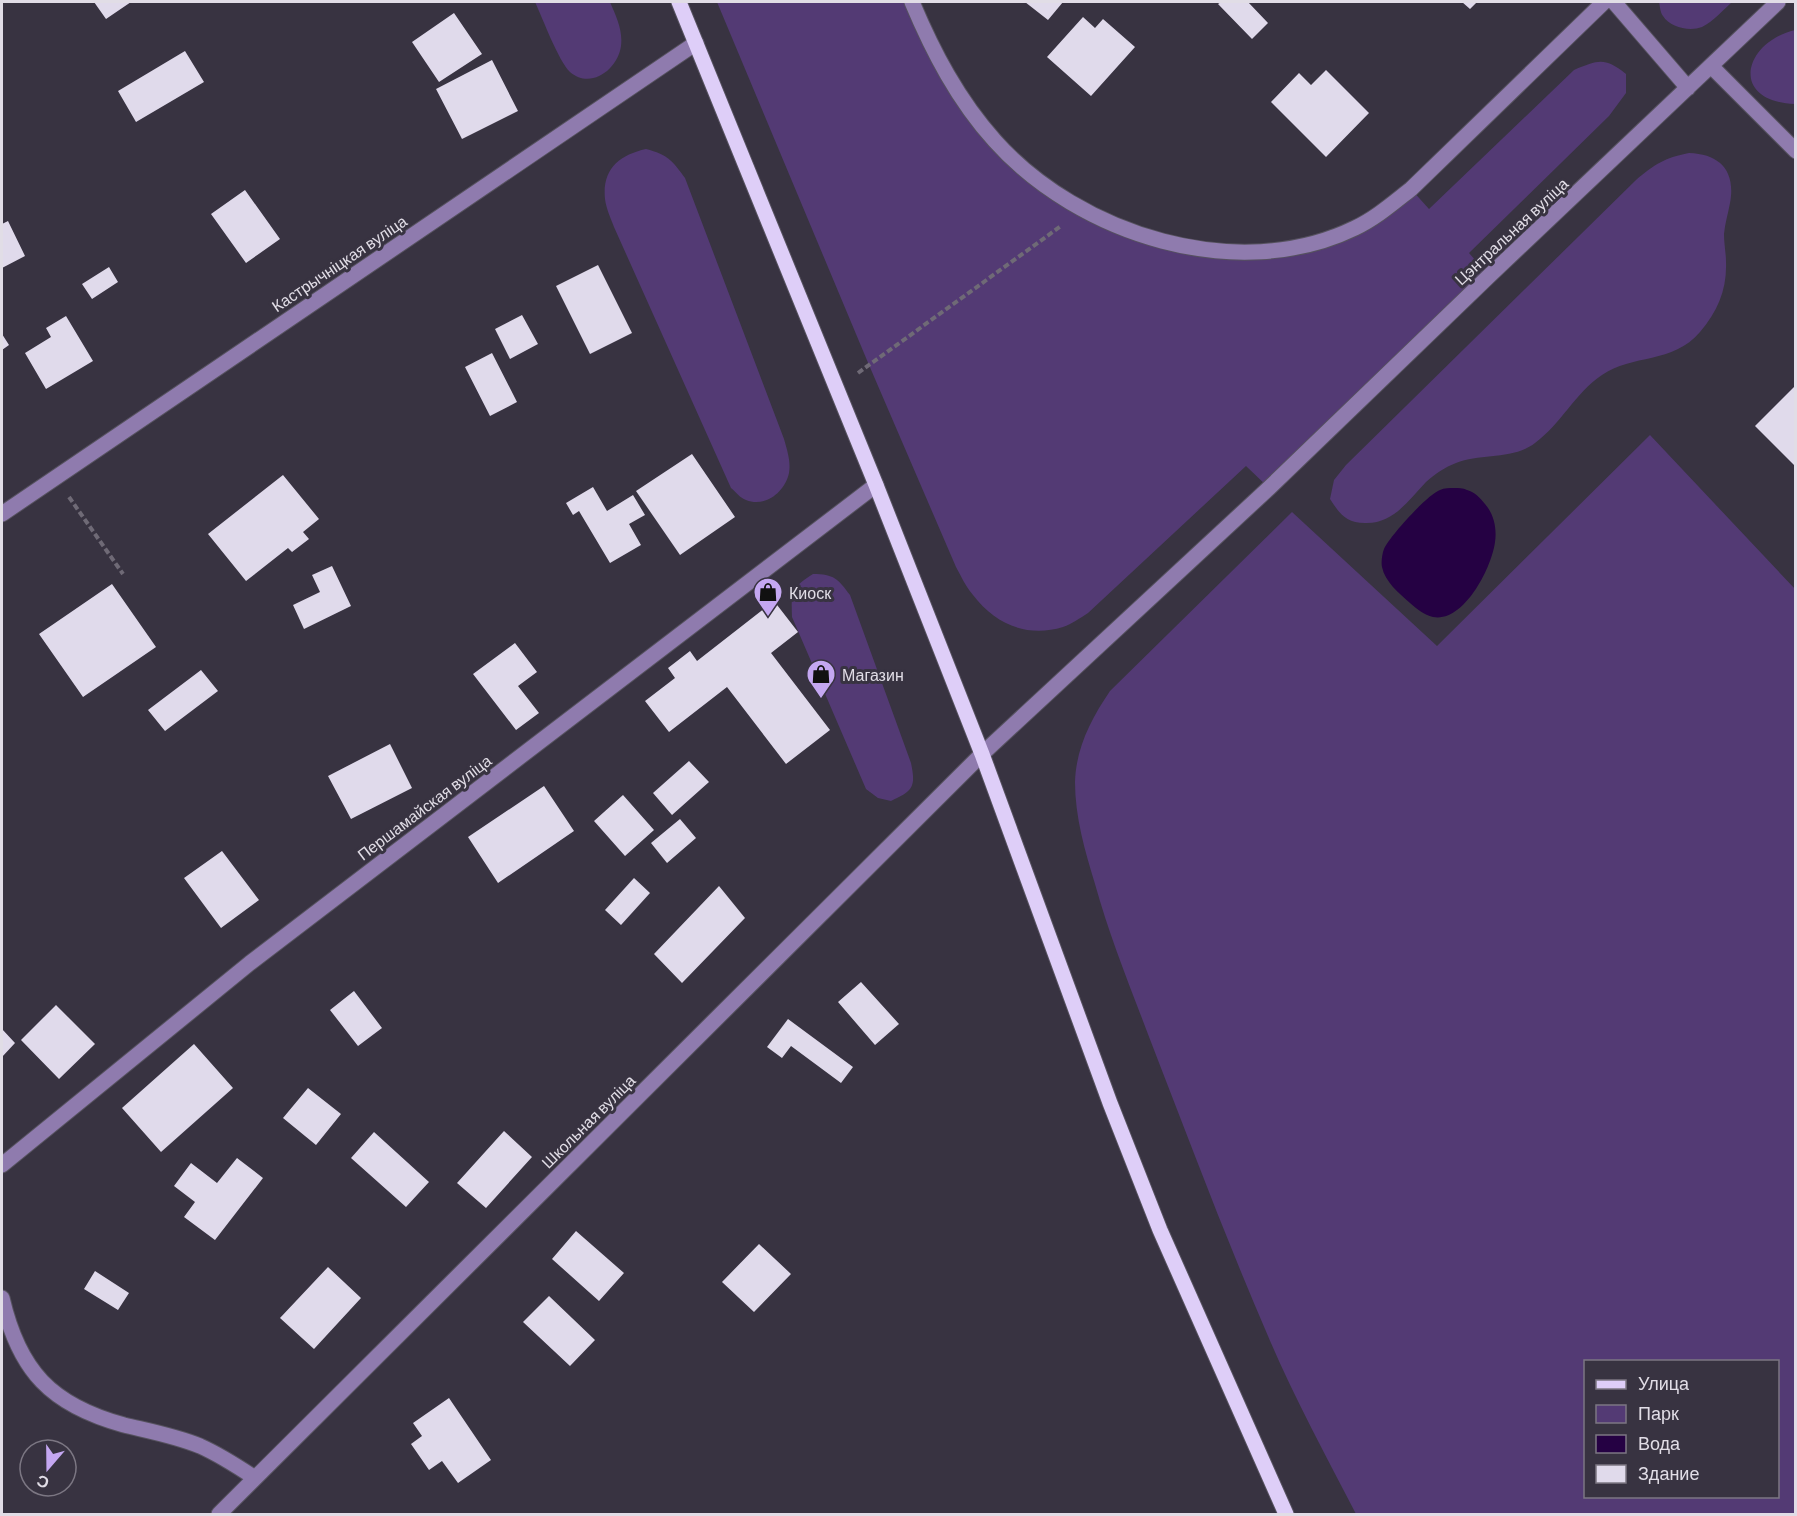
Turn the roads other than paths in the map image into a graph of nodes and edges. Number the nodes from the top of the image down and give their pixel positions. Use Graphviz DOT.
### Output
graph roads {
  1 [pos="679,2"];
  2 [pos="912,2"];
  3 [pos="1604,2"];
  4 [pos="1614,2"];
  5 [pos="1778,2"];
  6 [pos="696,43"];
  7 [pos="1711,66"];
  8 [pos="1688,88"];
  9 [pos="1796,151"];
  10 [pos="876,485"];
  11 [pos="2,514"];
  12 [pos="982,754"];
  13 [pos="2,1165"];
  14 [pos="2,1298"];
  15 [pos="255,1478"];
  16 [pos="219,1515"];
  17 [pos="1286,1515"];
  1 -- 6 [label="main road"];
  2 -- 3 [label="street"];
  4 -- 8 [label="street"];
  5 -- 7 [label="street, Цэнтральная вуліца"];
  6 -- 10 [label="main road"];
  6 -- 11 [label="street, Кастрычніцкая вуліца"];
  7 -- 8 [label="street, Цэнтральная вуліца"];
  7 -- 9 [label="street"];
  8 -- 12 [label="street, Цэнтральная вуліца"];
  10 -- 12 [label="main road"];
  10 -- 13 [label="street, Першамайская вуліца"];
  12 -- 15 [label="street, Школьная вуліца"];
  12 -- 17 [label="main road"];
  14 -- 15 [label="street"];
  15 -- 16 [label="street, Школьная вуліца"];
}
